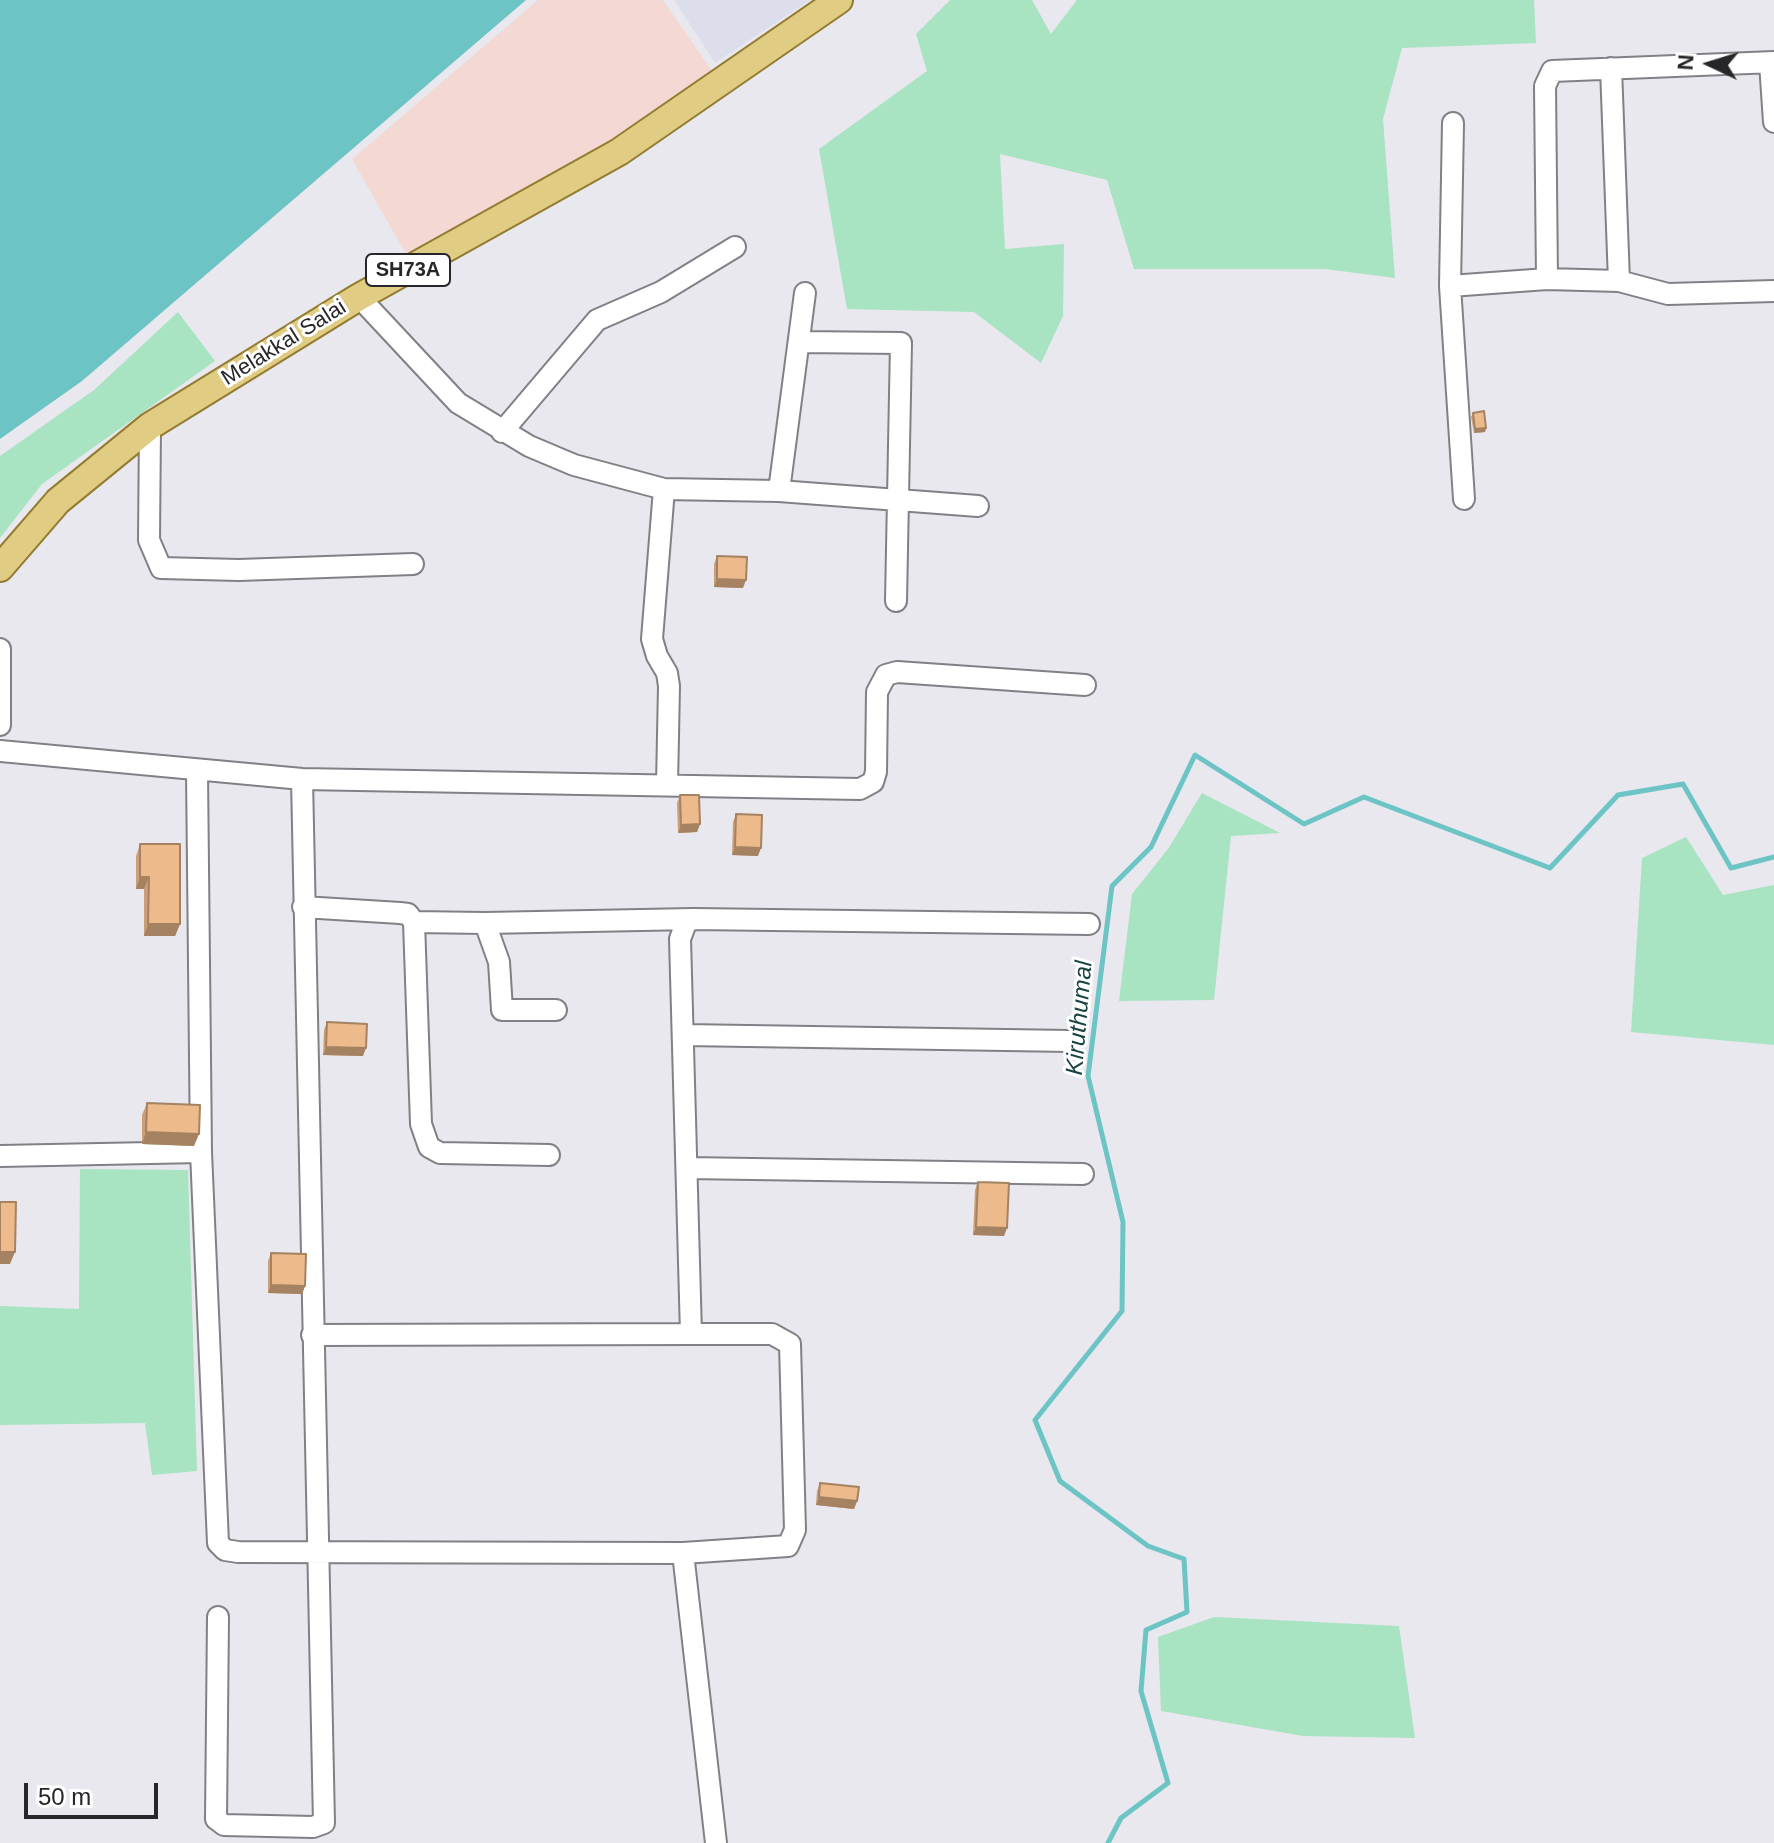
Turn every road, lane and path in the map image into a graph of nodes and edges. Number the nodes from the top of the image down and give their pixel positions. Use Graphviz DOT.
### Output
graph roads {
  1 [pos="839,0"];
  2 [pos="1772,62"];
  3 [pos="1611,68"];
  4 [pos="1774,122"];
  5 [pos="1453,123"];
  6 [pos="735,247"];
  7 [pos="1547,279"];
  8 [pos="1619,281"];
  9 [pos="1450,286"];
  10 [pos="1774,291"];
  11 [pos="805,293"];
  12 [pos="359,297"];
  13 [pos="799,342"];
  14 [pos="150,426"];
  15 [pos="502,432"];
  16 [pos="664,489"];
  17 [pos="779,491"];
  18 [pos="1464,499"];
  19 [pos="896,500"];
  20 [pos="978,506"];
  21 [pos="413,564"];
  22 [pos="0,568"];
  23 [pos="896,601"];
  24 [pos="0,649"];
  25 [pos="1085,685"];
  26 [pos="0,725"];
  27 [pos="0,751"];
  28 [pos="197,772"];
  29 [pos="302,779"];
  30 [pos="667,785"];
  31 [pos="303,907"];
  32 [pos="693,919"];
  33 [pos="414,922"];
  34 [pos="485,923"];
  35 [pos="1089,924"];
  36 [pos="556,1010"];
  37 [pos="684,1035"];
  38 [pos="1070,1041"];
  39 [pos="201,1152"];
  40 [pos="549,1155"];
  41 [pos="0,1156"];
  42 [pos="687,1168"];
  43 [pos="1083,1174"];
  44 [pos="691,1334"];
  45 [pos="312,1335"];
  46 [pos="320,1552"];
  47 [pos="683,1553"];
  48 [pos="218,1617"];
  49 [pos="716,1843"];
  1 -- 12 [label="main road, Melakkal Salai / SH73A"];
  2 -- 3 [label="street"];
  2 -- 4 [label="street"];
  3 -- 7 [label="street"];
  3 -- 8 [label="street"];
  5 -- 9 [label="street"];
  6 -- 15 [label="street"];
  7 -- 8 [label="street"];
  7 -- 9 [label="street"];
  8 -- 10 [label="street"];
  9 -- 18 [label="street"];
  11 -- 13 [label="street"];
  12 -- 14 [label="main road, Melakkal Salai / SH73A"];
  12 -- 15 [label="street"];
  13 -- 17 [label="street"];
  13 -- 19 [label="street"];
  14 -- 21 [label="street"];
  14 -- 22 [label="main road, Melakkal Salai / SH73A"];
  15 -- 16 [label="street"];
  16 -- 17 [label="street"];
  16 -- 30 [label="street"];
  17 -- 19 [label="street"];
  19 -- 20 [label="street"];
  19 -- 23 [label="street"];
  24 -- 26 [label="street"];
  25 -- 30 [label="street"];
  27 -- 28 [label="street"];
  28 -- 29 [label="street"];
  28 -- 39 [label="street"];
  29 -- 30 [label="street"];
  29 -- 31 [label="street"];
  31 -- 33 [label="street"];
  31 -- 45 [label="street"];
  32 -- 34 [label="street"];
  32 -- 35 [label="street"];
  32 -- 37 [label="street"];
  33 -- 34 [label="street"];
  33 -- 40 [label="street"];
  34 -- 36 [label="street"];
  37 -- 38 [label="street"];
  37 -- 42 [label="street"];
  39 -- 41 [label="street"];
  39 -- 46 [label="street"];
  42 -- 43 [label="street"];
  42 -- 44 [label="street"];
  44 -- 45 [label="street"];
  44 -- 47 [label="street"];
  45 -- 46 [label="street"];
  46 -- 47 [label="street"];
  46 -- 48 [label="street"];
  47 -- 49 [label="street"];
}
